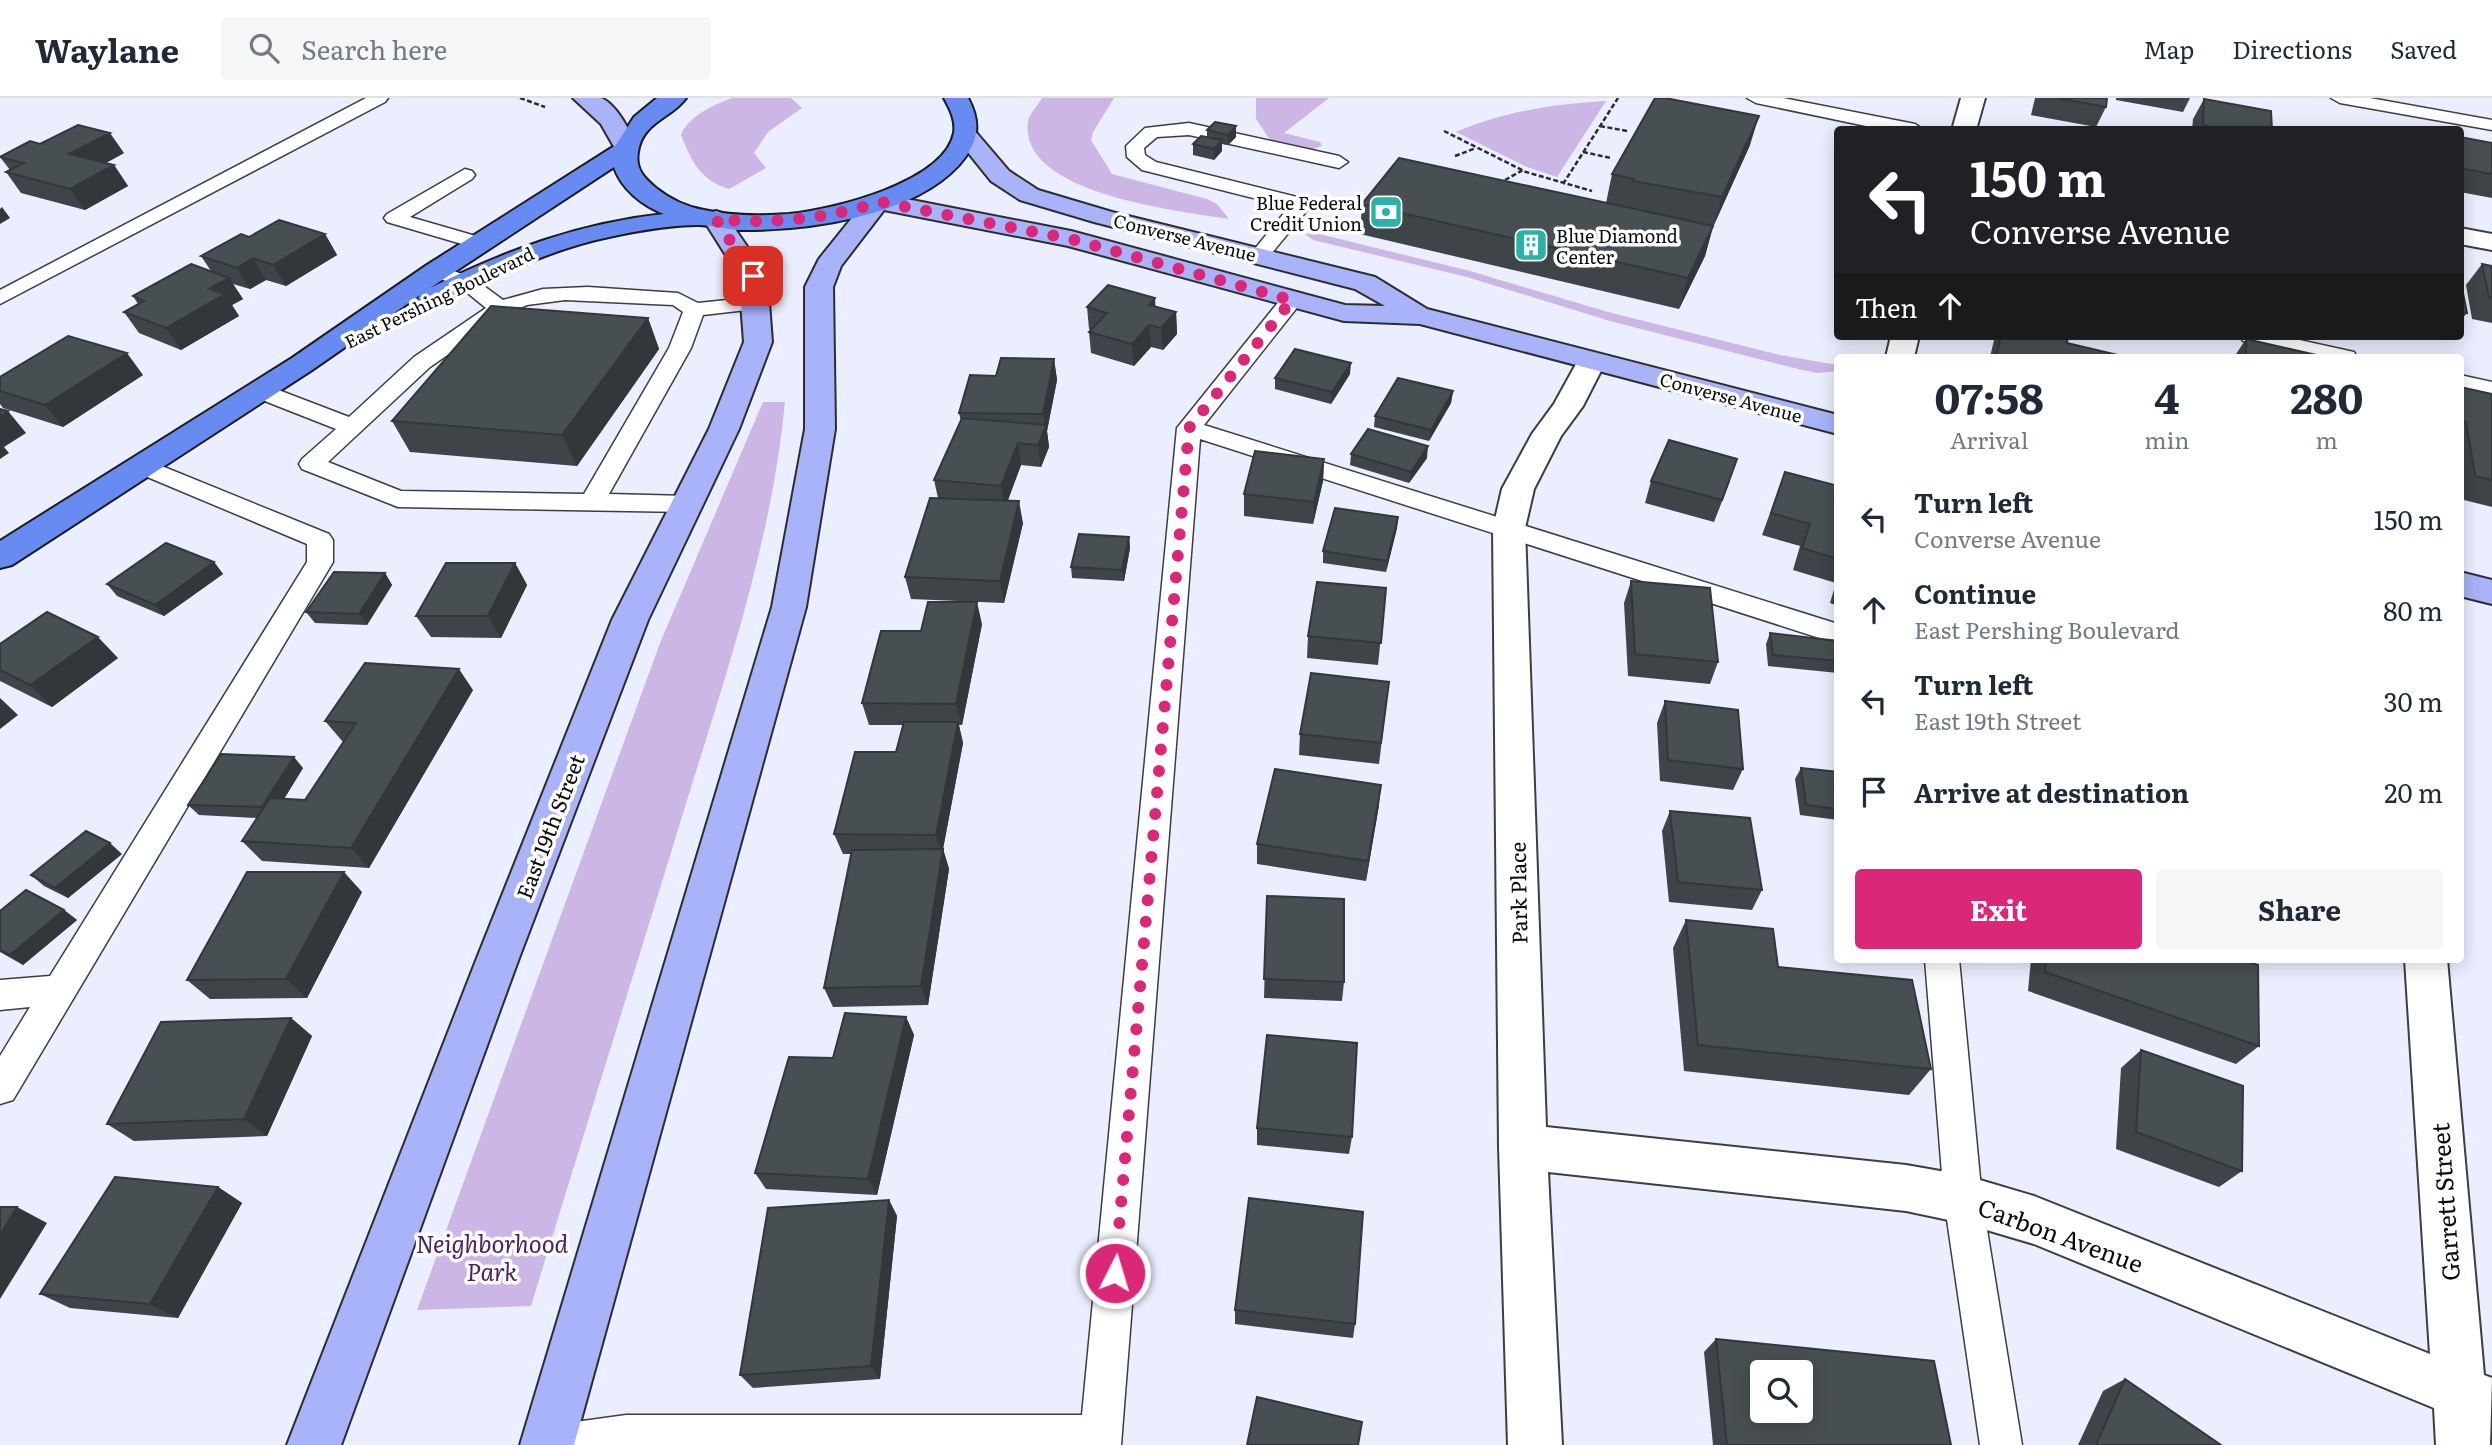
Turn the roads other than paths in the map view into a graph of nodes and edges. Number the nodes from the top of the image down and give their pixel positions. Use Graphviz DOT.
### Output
graph roads {
  1 [pos="379,98"];
  2 [pos="585,98"];
  3 [pos="674,98"];
  4 [pos="956,98"];
  5 [pos="1756,98"];
  6 [pos="1973,98"];
  7 [pos="2340,98"];
  8 [pos="983,108"];
  9 [pos="2492,125"];
  10 [pos="1895,126"];
  11 [pos="1965,126"];
  12 [pos="966,132"];
  13 [pos="626,148"];
  14 [pos="1169,158"];
  15 [pos="1339,162"];
  16 [pos="465,175"];
  17 [pos="1326,177"];
  18 [pos="879,203"];
  19 [pos="710,218"];
  20 [pos="2464,237"];
  21 [pos="2492,242"];
  22 [pos="479,243"];
  23 [pos="1259,256"];
  24 [pos="437,271"];
  25 [pos="466,282"];
  26 [pos="0,298"];
  27 [pos="1292,300"];
  28 [pos="756,303"];
  29 [pos="500,308"];
  30 [pos="694,310"];
  31 [pos="1421,316"];
  32 [pos="2269,340"];
  33 [pos="2332,354"];
  34 [pos="1591,361"];
  35 [pos="302,364"];
  36 [pos="2464,383"];
  37 [pos="2492,389"];
  38 [pos="260,390"];
  39 [pos="1834,424"];
  40 [pos="352,427"];
  41 [pos="1189,428"];
  42 [pos="142,466"];
  43 [pos="592,502"];
  44 [pos="687,504"];
  45 [pos="1509,528"];
  46 [pos="0,557"];
  47 [pos="2464,585"];
  48 [pos="2492,592"];
  49 [pos="1834,633"];
  50 [pos="1942,963"];
  51 [pos="2426,963"];
  52 [pos="58,990"];
  53 [pos="0,995"];
  54 [pos="0,1088"];
  55 [pos="1523,1147"];
  56 [pos="1963,1199"];
  57 [pos="2475,1398"];
  58 [pos="1101,1441"];
  59 [pos="314,1445"];
  60 [pos="547,1445"];
  61 [pos="561,1445"];
  62 [pos="1535,1445"];
  63 [pos="2001,1445"];
  64 [pos="2463,1445"];
  1 -- 26 [label="lane"];
  2 -- 13 [label="main road"];
  3 -- 13 [label="main road, East Pershing Boulevard"];
  4 -- 12 [label="main road"];
  5 -- 10 [label="lane"];
  6 -- 11 [label="street"];
  7 -- 9 [label="lane"];
  8 -- 12 [label="main road, East Pershing Boulevard"];
  12 -- 18 [label="main road, East Pershing Boulevard"];
  12 -- 23 [label="main road, Converse Avenue"];
  13 -- 19 [label="main road, East Pershing Boulevard"];
  13 -- 22 [label="main road, East Pershing Boulevard"];
  14 -- 15 [label="lane"];
  14 -- 17 [label="lane"];
  14 -- 23 [label="lane"];
  16 -- 22 [label="lane"];
  18 -- 19 [label="main road, East Pershing Boulevard"];
  18 -- 27 [label="main road, Converse Avenue"];
  18 -- 60 [label="main road"];
  19 -- 25 [label="main road, East Pershing Boulevard"];
  19 -- 28 [label="main road, East 19th Street"];
  20 -- 21 [label="street"];
  22 -- 24 [label="main road, East Pershing Boulevard"];
  23 -- 31 [label="main road, Converse Avenue"];
  24 -- 25 [label="lane"];
  24 -- 35 [label="main road, East Pershing Boulevard"];
  25 -- 29 [label="lane"];
  25 -- 35 [label="main road, East Pershing Boulevard"];
  27 -- 31 [label="main road, Converse Avenue"];
  27 -- 41 [label="lane"];
  28 -- 30 [label="lane"];
  28 -- 44 [label="main road, East 19th Street"];
  29 -- 30 [label="lane"];
  29 -- 40 [label="lane"];
  30 -- 43 [label="lane"];
  31 -- 34 [label="main road, Converse Avenue"];
  32 -- 33 [label="lane"];
  34 -- 39 [label="main road, Converse Avenue"];
  34 -- 45 [label="street, Park Place"];
  35 -- 38 [label="main road, East Pershing Boulevard"];
  36 -- 37 [label="lane"];
  38 -- 40 [label="lane"];
  38 -- 42 [label="main road, East Pershing Boulevard"];
  40 -- 43 [label="lane"];
  41 -- 45 [label="lane"];
  41 -- 58 [label="lane"];
  42 -- 46 [label="main road, East Pershing Boulevard"];
  42 -- 52 [label="lane"];
  43 -- 44 [label="lane"];
  44 -- 59 [label="main road, East 19th Street"];
  45 -- 49 [label="lane"];
  45 -- 55 [label="street, Park Place"];
  47 -- 48 [label="main road"];
  50 -- 56 [label="lane"];
  51 -- 57 [label="street, Garrett Street"];
  52 -- 53 [label="lane"];
  52 -- 54 [label="lane"];
  55 -- 56 [label="street, Carbon Avenue"];
  55 -- 62 [label="street, Park Place"];
  56 -- 57 [label="street, Carbon Avenue"];
  56 -- 63 [label="lane"];
  57 -- 64 [label="street, Garrett Street"];
  58 -- 61 [label="lane"];
}
